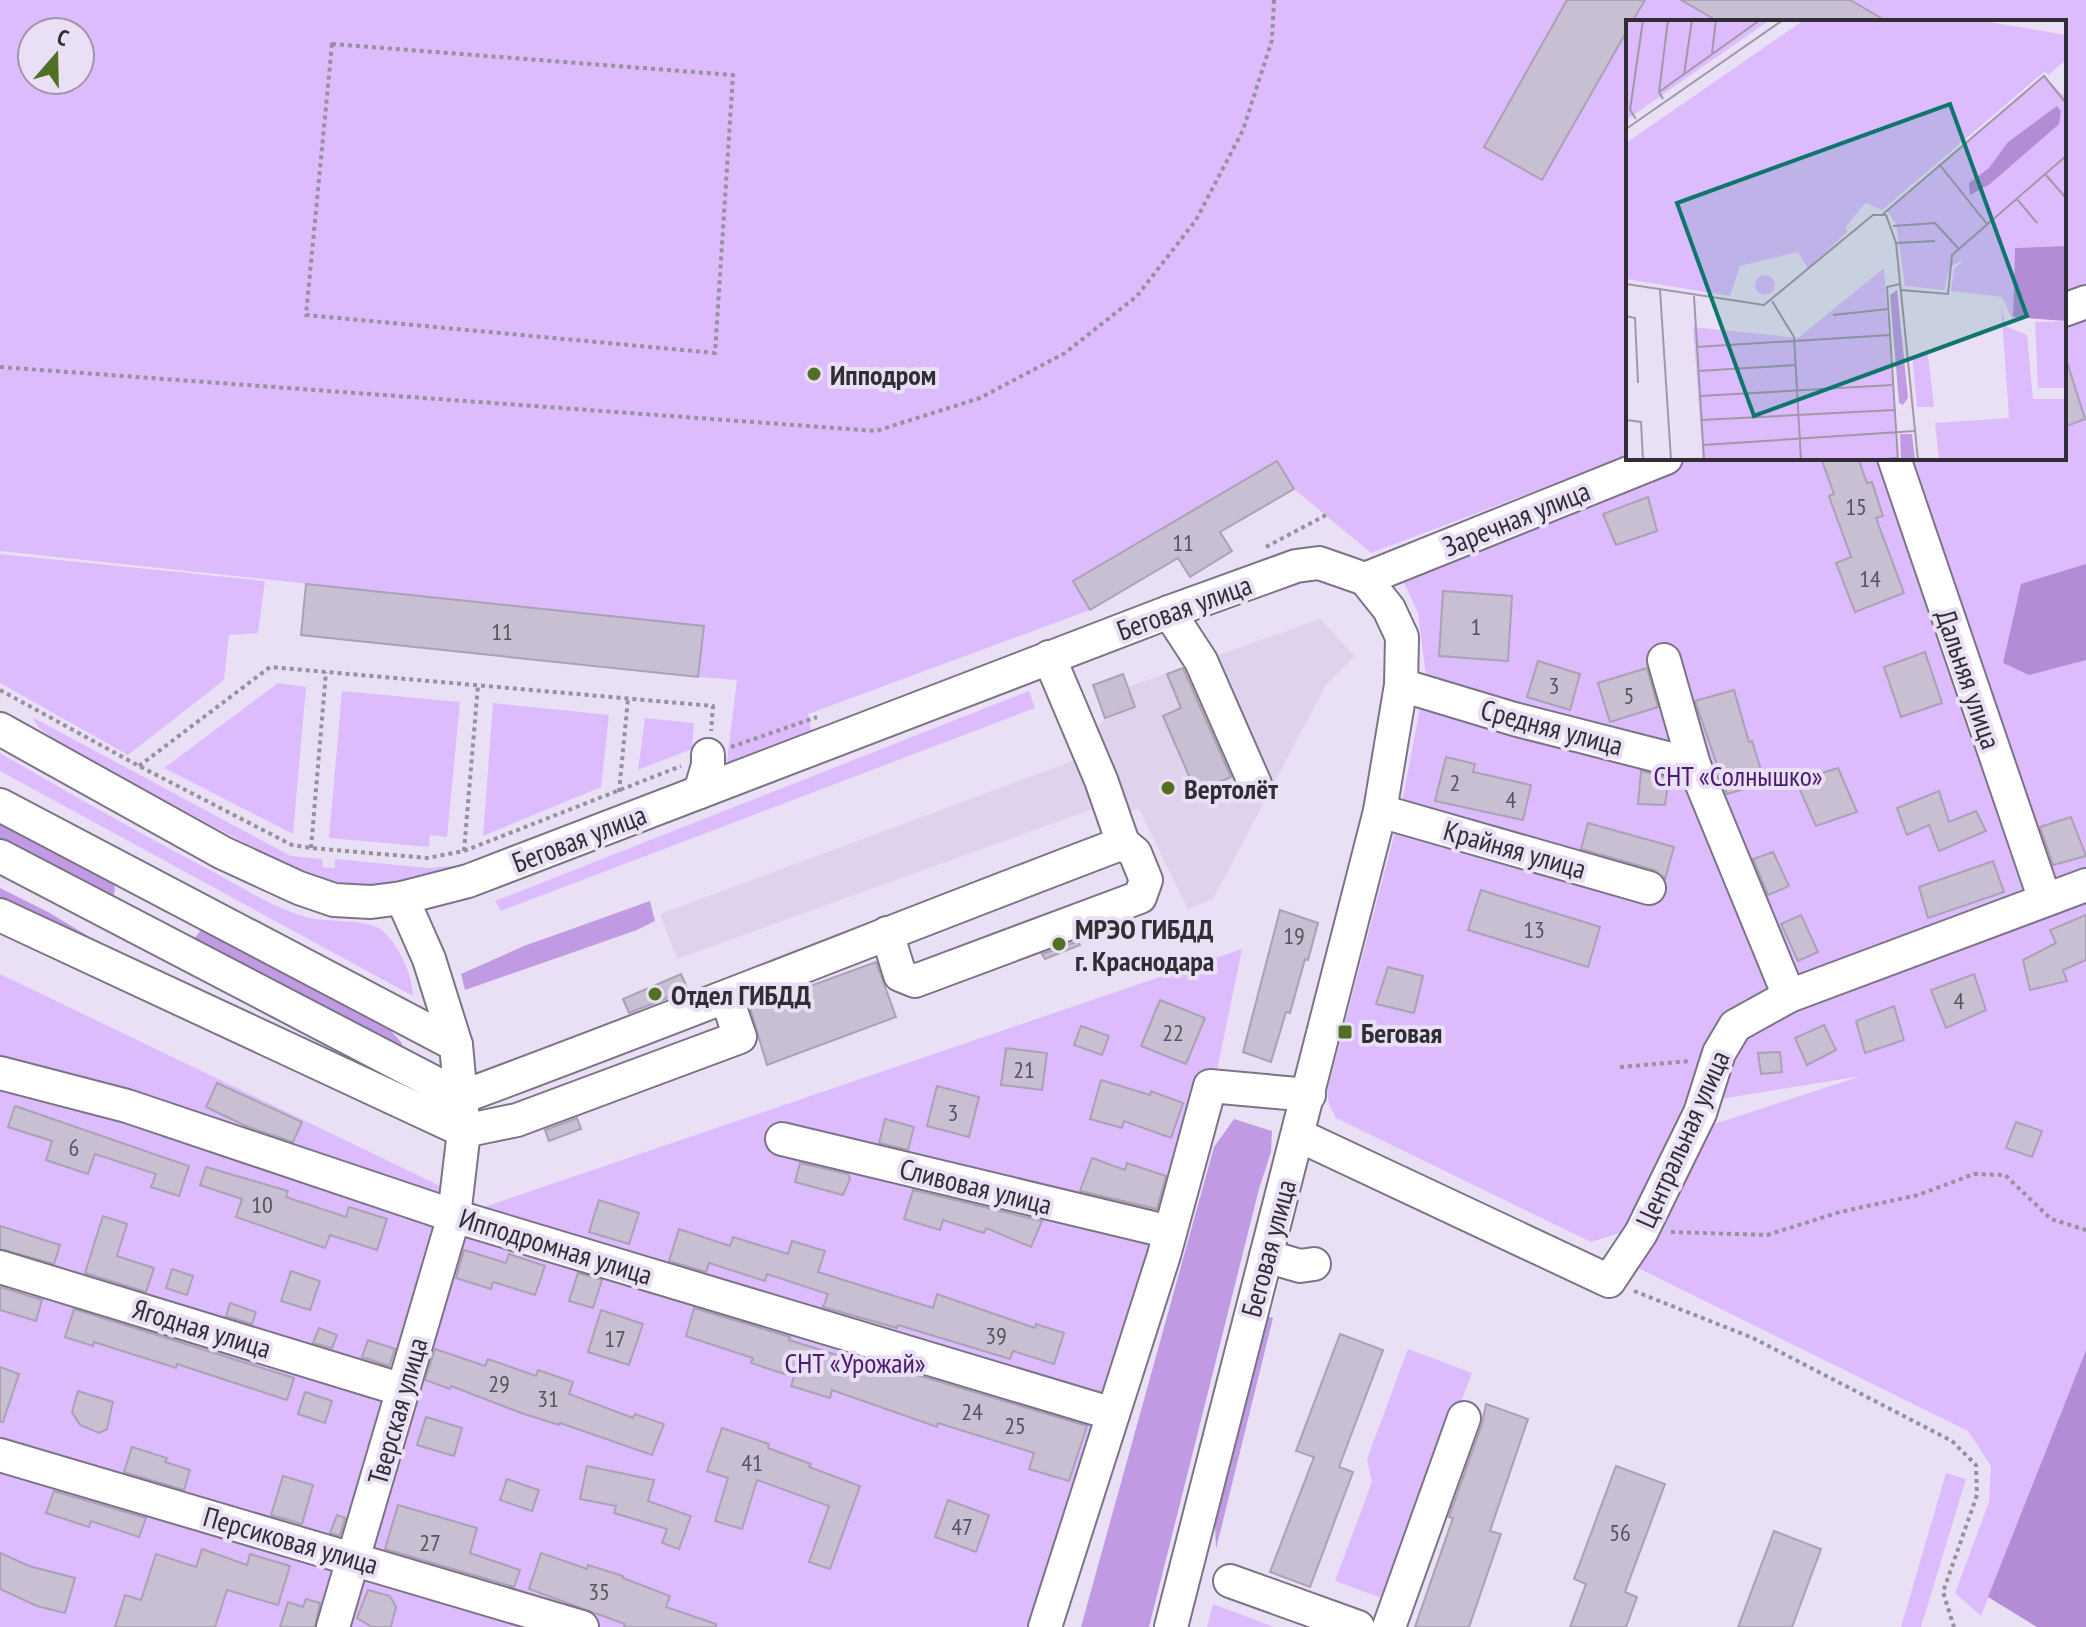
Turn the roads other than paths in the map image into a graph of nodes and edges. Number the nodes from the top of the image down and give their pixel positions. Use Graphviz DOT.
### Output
graph roads {
  1 [pos="2086,302"];
  2 [pos="2066,309"];
  3 [pos="1661,460"];
  4 [pos="1895,460"];
  5 [pos="1365,579"];
  6 [pos="1169,612"];
  7 [pos="1049,657"];
  8 [pos="1664,660"];
  9 [pos="1401,685"];
  10 [pos="0,729"];
  11 [pos="708,755"];
  12 [pos="1694,765"];
  13 [pos="1255,784"];
  14 [pos="700,792"];
  15 [pos="0,805"];
  16 [pos="1380,811"];
  17 [pos="1123,843"];
  18 [pos="0,856"];
  19 [pos="2086,885"];
  20 [pos="1649,888"];
  21 [pos="402,898"];
  22 [pos="2045,900"];
  23 [pos="0,915"];
  24 [pos="887,933"];
  25 [pos="1789,996"];
  26 [pos="727,999"];
  27 [pos="456,1045"];
  28 [pos="0,1073"];
  29 [pos="1309,1095"];
  30 [pos="462,1097"];
  31 [pos="464,1131"];
  32 [pos="1298,1135"];
  33 [pos="782,1139"];
  34 [pos="456,1205"];
  35 [pos="1170,1232"];
  36 [pos="1266,1256"];
  37 [pos="1314,1264"];
  38 [pos="0,1267"];
  39 [pos="403,1390"];
  40 [pos="1113,1414"];
  41 [pos="1464,1418"];
  42 [pos="0,1455"];
  43 [pos="353,1558"];
  44 [pos="1230,1581"];
  45 [pos="333,1627"];
  46 [pos="582,1627"];
  47 [pos="1045,1627"];
  48 [pos="1171,1627"];
  49 [pos="1358,1627"];
  50 [pos="1389,1627"];
  1 -- 2 [label="street"];
  3 -- 5 [label="street, Заречная улица"];
  4 -- 22 [label="street, Дальняя улица"];
  5 -- 6 [label="street, Беговая улица"];
  5 -- 9 [label="street, Беговая улица"];
  6 -- 7 [label="street, Беговая улица"];
  6 -- 13 [label="street"];
  7 -- 14 [label="street, Беговая улица"];
  7 -- 17 [label="street"];
  8 -- 12 [label="street"];
  9 -- 12 [label="street, Средняя улица"];
  9 -- 16 [label="street, Беговая улица"];
  10 -- 21 [label="street, Беговая улица"];
  11 -- 14 [label="street"];
  12 -- 25 [label="street"];
  14 -- 21 [label="street, Беговая улица"];
  15 -- 27 [label="street"];
  16 -- 20 [label="street, Крайняя улица"];
  16 -- 29 [label="street, Беговая улица"];
  17 -- 24 [label="street"];
  17 -- 24 [label="street"];
  18 -- 30 [label="street"];
  19 -- 22 [label="street, Центральная улица"];
  21 -- 27 [label="street, Тверская улица"];
  22 -- 25 [label="street, Центральная улица"];
  23 -- 31 [label="street"];
  24 -- 26 [label="street"];
  25 -- 32 [label="street, Центральная улица"];
  26 -- 30 [label="street"];
  26 -- 31 [label="street"];
  27 -- 30 [label="street, Тверская улица"];
  28 -- 34 [label="street, Ипподромная улица"];
  29 -- 32 [label="street, Беговая улица"];
  29 -- 35 [label="street"];
  30 -- 31 [label="street, Тверская улица"];
  31 -- 34 [label="street, Тверская улица"];
  32 -- 36 [label="street, Беговая улица"];
  33 -- 35 [label="street, Сливовая улица"];
  34 -- 39 [label="street, Тверская улица"];
  34 -- 40 [label="street, Ипподромная улица"];
  35 -- 40 [label="street"];
  36 -- 37 [label="street"];
  36 -- 48 [label="street, Беговая улица"];
  38 -- 39 [label="street, Ягодная улица"];
  39 -- 43 [label="street, Тверская улица"];
  40 -- 47 [label="street"];
  41 -- 50 [label="street"];
  42 -- 43 [label="street, Персиковая улица"];
  43 -- 45 [label="street, Тверская улица"];
  43 -- 46 [label="street, Персиковая улица"];
  44 -- 49 [label="street"];
}
